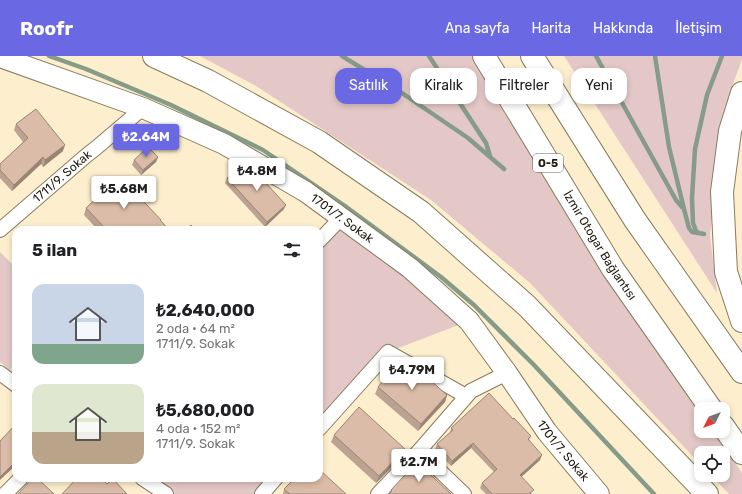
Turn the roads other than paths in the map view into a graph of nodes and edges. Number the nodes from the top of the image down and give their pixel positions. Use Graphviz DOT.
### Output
graph roads {
  1 [pos="154,56"];
  2 [pos="484,56"];
  3 [pos="532,56"];
  4 [pos="0,57"];
  5 [pos="742,93"];
  6 [pos="144,108"];
  7 [pos="341,218"];
  8 [pos="0,230"];
  9 [pos="323,238"];
  10 [pos="742,321"];
  11 [pos="742,372"];
  12 [pos="0,373"];
  13 [pos="507,373"];
  14 [pos="12,382"];
  15 [pos="466,396"];
  16 [pos="706,402"];
  17 [pos="323,425"];
  18 [pos="730,436"];
  19 [pos="419,452"];
  20 [pos="742,452"];
  21 [pos="17,482"];
  22 [pos="148,482"];
  23 [pos="272,482"];
  24 [pos="5,494"];
  25 [pos="166,494"];
  26 [pos="262,494"];
  27 [pos="378,494"];
  28 [pos="464,494"];
  29 [pos="598,494"];
  30 [pos="707,494"];
  1 -- 30 [label="highway"];
  2 -- 16 [label="highway, İzmir Otogar Bağlantısı / O-5"];
  3 -- 11 [label="highway"];
  4 -- 6 [label="street, 1701/7. Sokak"];
  5 -- 10 [label="highway"];
  6 -- 7 [label="street, 1701/7. Sokak"];
  6 -- 8 [label="street, 1711/9. Sokak"];
  7 -- 9 [label="street"];
  7 -- 13 [label="street, 1701/7. Sokak"];
  12 -- 14 [label="street"];
  13 -- 15 [label="street"];
  13 -- 29 [label="street, 1701/7. Sokak"];
  15 -- 17 [label="street"];
  15 -- 19 [label="street"];
  18 -- 20 [label="highway"];
  19 -- 27 [label="street"];
  19 -- 28 [label="street"];
  21 -- 24 [label="street"];
  22 -- 25 [label="street"];
  23 -- 26 [label="street"];
}
